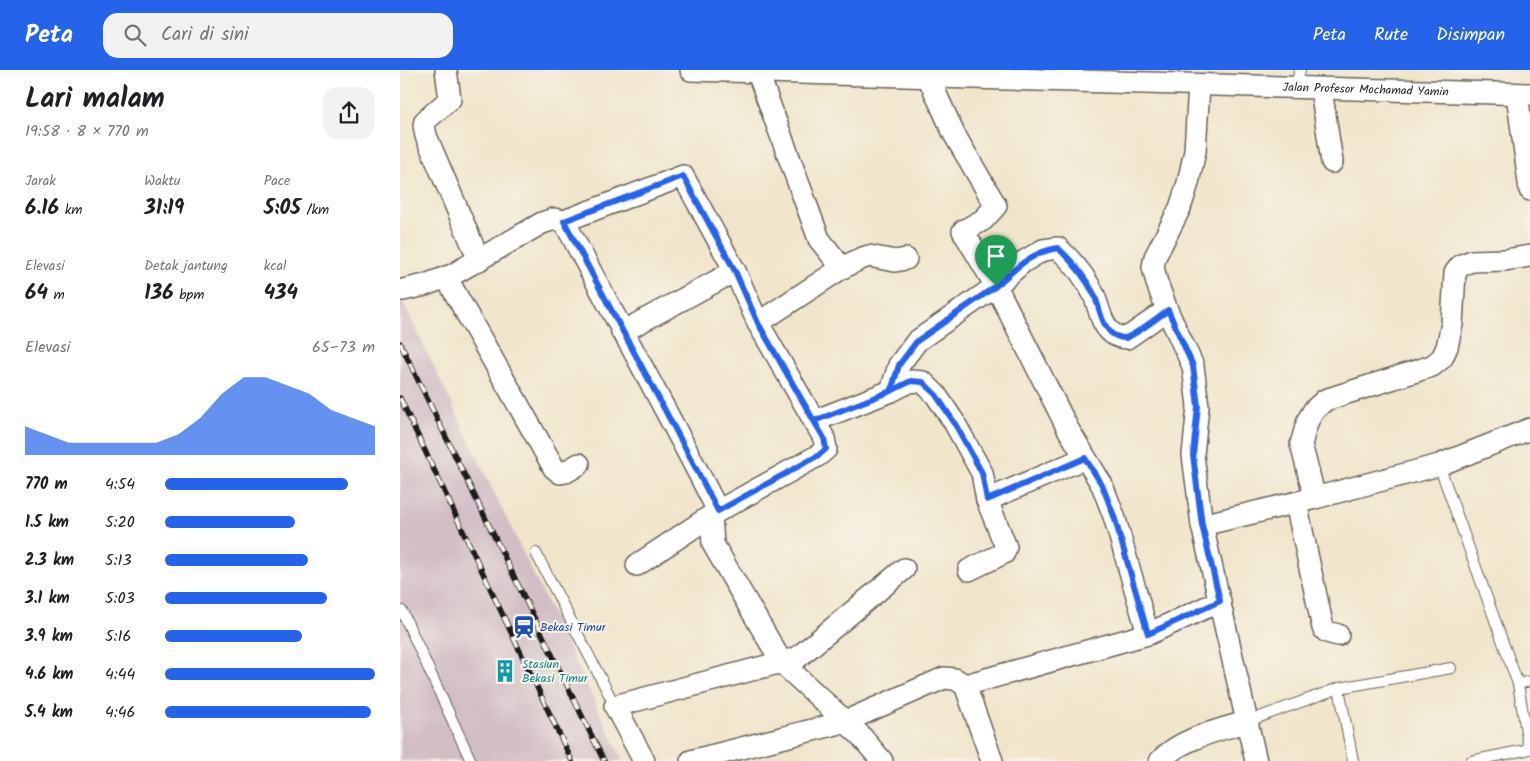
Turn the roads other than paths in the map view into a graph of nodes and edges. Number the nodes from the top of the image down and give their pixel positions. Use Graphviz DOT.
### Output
graph roads {
  1 [pos="446,70"];
  2 [pos="691,70"];
  3 [pos="758,73"];
  4 [pos="927,73"];
  5 [pos="1165,76"];
  6 [pos="1298,79"];
  7 [pos="1199,85"];
  8 [pos="1322,89"];
  9 [pos="1523,94"];
  10 [pos="1332,162"];
  11 [pos="1530,190"];
  12 [pos="564,221"];
  13 [pos="1530,256"];
  14 [pos="906,259"];
  15 [pos="479,260"];
  16 [pos="842,268"];
  17 [pos="735,271"];
  18 [pos="446,277"];
  19 [pos="996,286"];
  20 [pos="403,290"];
  21 [pos="1168,310"];
  22 [pos="758,323"];
  23 [pos="622,332"];
  24 [pos="891,391"];
  25 [pos="814,421"];
  26 [pos="1530,429"];
  27 [pos="1085,458"];
  28 [pos="579,464"];
  29 [pos="1439,465"];
  30 [pos="987,500"];
  31 [pos="1306,500"];
  32 [pos="715,514"];
  33 [pos="1202,525"];
  34 [pos="536,553"];
  35 [pos="637,565"];
  36 [pos="904,570"];
  37 [pos="969,570"];
  38 [pos="1220,601"];
  39 [pos="401,610"];
  40 [pos="1148,634"];
  41 [pos="1338,635"];
  42 [pos="782,662"];
  43 [pos="1451,668"];
  44 [pos="1530,681"];
  45 [pos="1518,684"];
  46 [pos="965,685"];
  47 [pos="1339,688"];
  48 [pos="615,706"];
  49 [pos="844,722"];
  50 [pos="1246,722"];
  51 [pos="1530,749"];
  52 [pos="472,761"];
  53 [pos="644,761"];
  54 [pos="691,761"];
  55 [pos="882,761"];
  56 [pos="992,761"];
  57 [pos="1160,761"];
  58 [pos="1256,761"];
  59 [pos="1353,761"];
  60 [pos="1471,761"];
  1 -- 15 [label="street"];
  2 -- 3 [label="street, Jalan Profesor Mochamad Yamin"];
  3 -- 4 [label="street, Jalan Profesor Mochamad Yamin"];
  3 -- 16 [label="street"];
  4 -- 5 [label="street, Jalan Profesor Mochamad Yamin"];
  4 -- 19 [label="street"];
  5 -- 7 [label="street, Jalan Profesor Mochamad Yamin"];
  6 -- 7 [label="street, Jalan Profesor Mochamad Yamin"];
  6 -- 8 [label="street, Jalan Profesor Mochamad Yamin"];
  7 -- 21 [label="street"];
  8 -- 9 [label="street, Jalan Profesor Mochamad Yamin"];
  8 -- 10 [label="street"];
  9 -- 11 [label="street"];
  12 -- 15 [label="street"];
  12 -- 17 [label="street"];
  12 -- 23 [label="street"];
  13 -- 31 [label="street"];
  14 -- 16 [label="street"];
  15 -- 18 [label="street"];
  16 -- 22 [label="street"];
  17 -- 22 [label="street"];
  17 -- 23 [label="street"];
  18 -- 20 [label="street"];
  18 -- 28 [label="street"];
  19 -- 21 [label="street"];
  19 -- 24 [label="street"];
  19 -- 27 [label="street"];
  21 -- 33 [label="street"];
  22 -- 25 [label="street"];
  23 -- 32 [label="street"];
  24 -- 25 [label="street"];
  24 -- 30 [label="street"];
  25 -- 32 [label="street"];
  26 -- 29 [label="street"];
  27 -- 30 [label="street"];
  27 -- 40 [label="street"];
  29 -- 31 [label="street"];
  29 -- 45 [label="lane"];
  30 -- 37 [label="street"];
  31 -- 33 [label="street"];
  31 -- 41 [label="street"];
  32 -- 35 [label="street"];
  32 -- 42 [label="street"];
  33 -- 38 [label="street"];
  34 -- 48 [label="lane"];
  36 -- 42 [label="street"];
  38 -- 40 [label="street"];
  38 -- 50 [label="street"];
  39 -- 52 [label="lane"];
  40 -- 46 [label="street"];
  42 -- 48 [label="street"];
  42 -- 49 [label="street"];
  43 -- 47 [label="lane"];
  44 -- 45 [label="lane"];
  45 -- 51 [label="lane"];
  46 -- 49 [label="street"];
  46 -- 56 [label="street"];
  47 -- 50 [label="lane"];
  47 -- 59 [label="lane"];
  48 -- 53 [label="street"];
  49 -- 54 [label="street"];
  49 -- 55 [label="street"];
  50 -- 57 [label="street"];
  50 -- 58 [label="street"];
  51 -- 60 [label="lane"];
}
